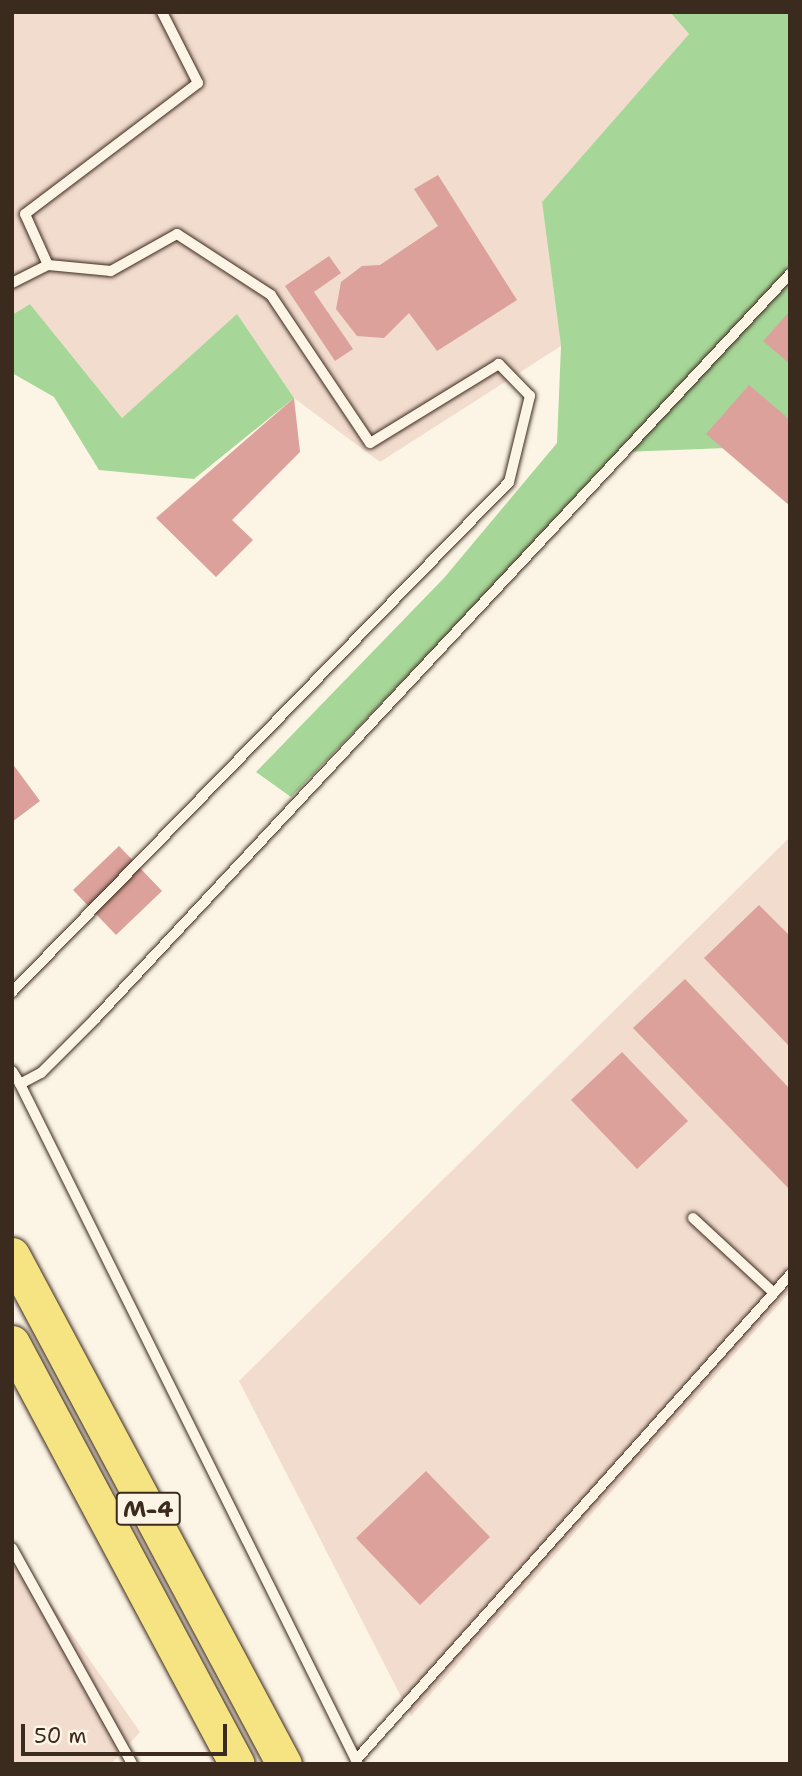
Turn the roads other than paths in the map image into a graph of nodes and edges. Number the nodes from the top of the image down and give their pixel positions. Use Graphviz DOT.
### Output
graph roads {
  1 [pos="162,12"];
  2 [pos="12,212"];
  3 [pos="25,214"];
  4 [pos="48,265"];
  5 [pos="790,274"];
  6 [pos="12,283"];
  7 [pos="12,992"];
  8 [pos="12,1070"];
  9 [pos="20,1084"];
  10 [pos="693,1218"];
  11 [pos="12,1255"];
  12 [pos="790,1275"];
  13 [pos="774,1293"];
  14 [pos="12,1343"];
  15 [pos="12,1548"];
  16 [pos="357,1762"];
  17 [pos="132,1764"];
  18 [pos="237,1764"];
  19 [pos="284,1764"];
  1 -- 3 [label="lane"];
  2 -- 3 [label="lane"];
  3 -- 4 [label="lane"];
  4 -- 6 [label="lane"];
  4 -- 7 [label="lane"];
  5 -- 9 [label="lane"];
  8 -- 9 [label="lane"];
  9 -- 16 [label="lane"];
  10 -- 13 [label="lane"];
  11 -- 19 [label="main road, М-4"];
  12 -- 13 [label="lane"];
  13 -- 16 [label="lane"];
  14 -- 18 [label="main road, М-4"];
  15 -- 17 [label="lane"];
}
